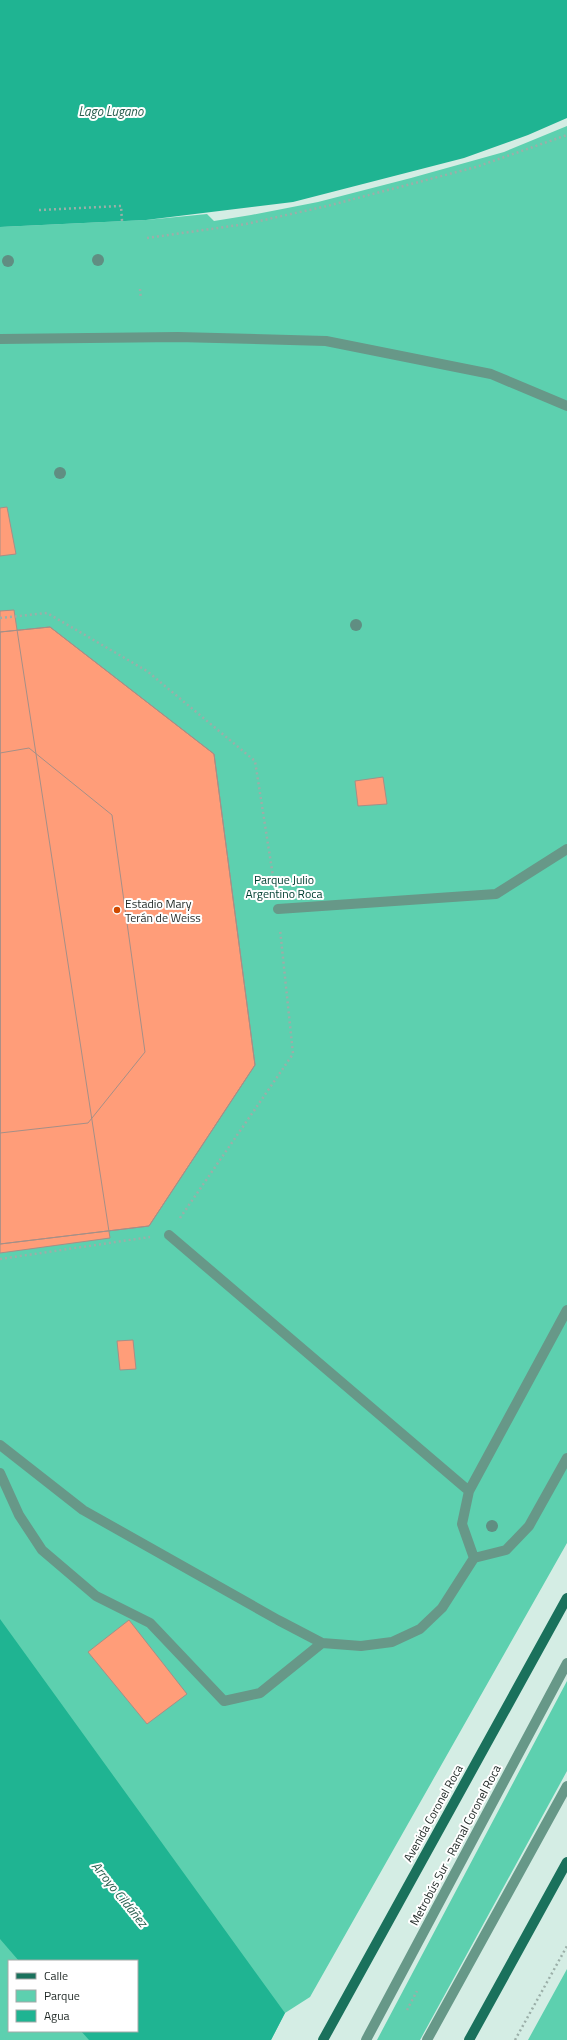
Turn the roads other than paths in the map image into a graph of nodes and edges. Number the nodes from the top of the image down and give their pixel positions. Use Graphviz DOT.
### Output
graph roads {
  1 [pos="0,339"];
  2 [pos="567,406"];
  3 [pos="567,849"];
  4 [pos="278,909"];
  5 [pos="169,1235"];
  6 [pos="567,1310"];
  7 [pos="0,1445"];
  8 [pos="567,1458"];
  9 [pos="0,1473"];
  10 [pos="469,1491"];
  11 [pos="474,1558"];
  12 [pos="567,1598"];
  13 [pos="322,1643"];
  14 [pos="567,1663"];
  15 [pos="567,1786"];
  16 [pos="567,1862"];
  17 [pos="323,2040"];
  18 [pos="366,2040"];
  19 [pos="427,2040"];
  20 [pos="469,2040"];
  1 -- 2 [label="lane"];
  3 -- 4 [label="lane"];
  5 -- 10 [label="lane"];
  6 -- 10 [label="lane"];
  7 -- 13 [label="lane"];
  8 -- 11 [label="lane"];
  9 -- 13 [label="lane"];
  10 -- 11 [label="lane"];
  11 -- 13 [label="lane"];
  12 -- 17 [label="main road, Avenida Coronel Roca"];
  14 -- 18 [label="lane, Metrobús Sur - Ramal Coronel Roca"];
  15 -- 19 [label="lane"];
  16 -- 20 [label="main road"];
}
